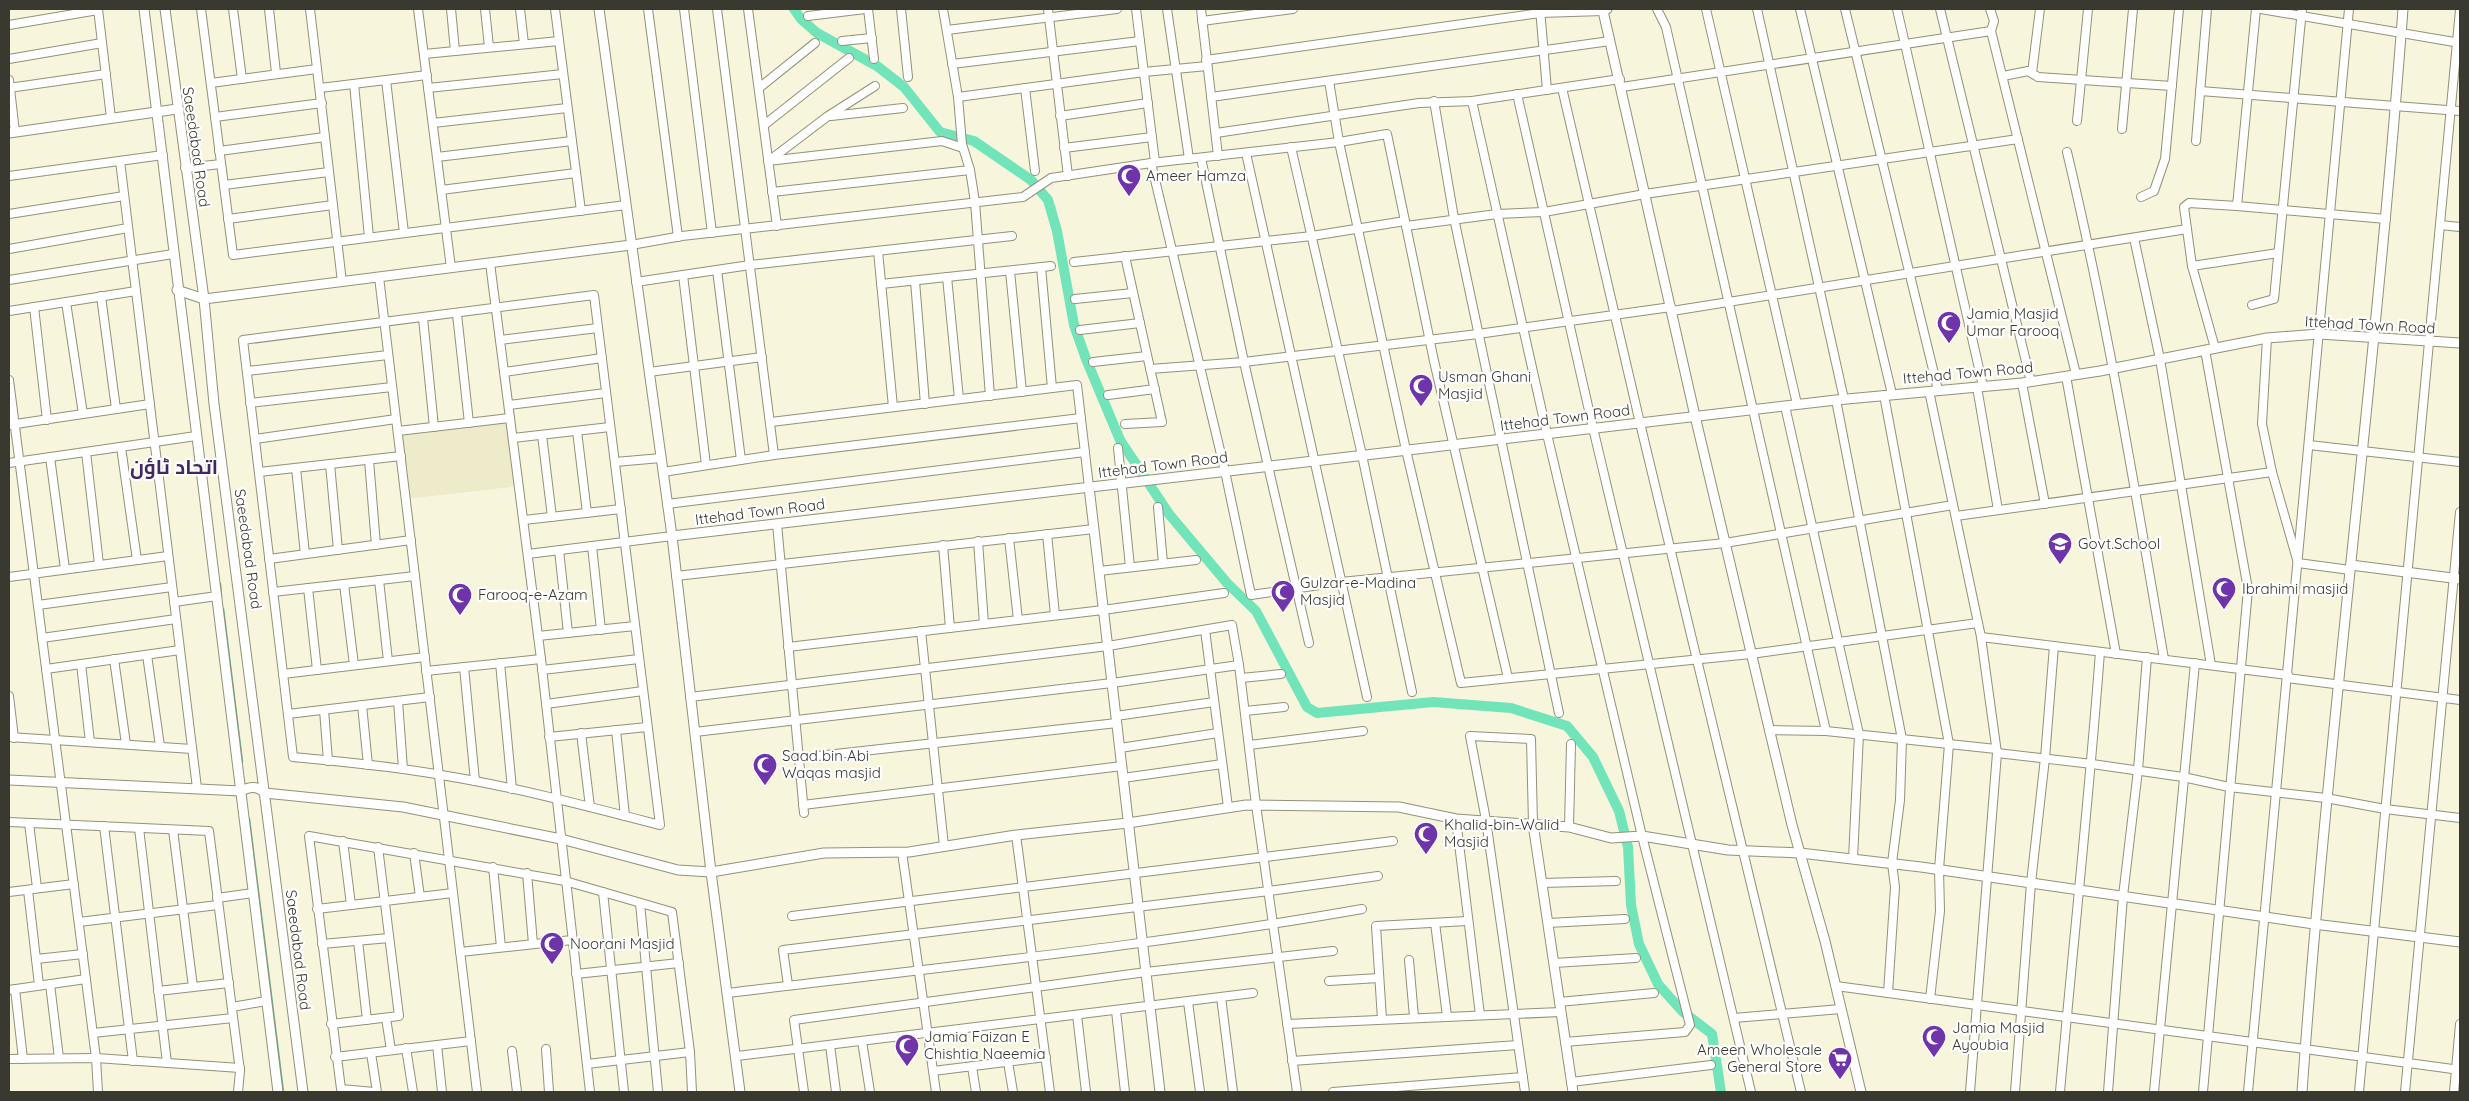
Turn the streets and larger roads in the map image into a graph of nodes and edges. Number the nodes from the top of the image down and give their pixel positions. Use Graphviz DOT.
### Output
graph roads {
  1 [pos="98,9"];
  2 [pos="144,9"];
  3 [pos="165,9"];
  4 [pos="201,9"];
  5 [pos="233,9"];
  6 [pos="269,9"];
  7 [pos="310,9"];
  8 [pos="418,9"];
  9 [pos="451,9"];
  10 [pos="485,9"];
  11 [pos="520,9"];
  12 [pos="555,9"];
  13 [pos="599,9"];
  14 [pos="648,9"];
  15 [pos="684,9"];
  16 [pos="717,9"];
  17 [pos="748,9"];
  18 [pos="866,9"];
  19 [pos="901,9"];
  20 [pos="943,9"];
  21 [pos="1048,9"];
  22 [pos="1117,9"];
  23 [pos="1136,9"];
  24 [pos="1168,9"];
  25 [pos="1201,9"];
  26 [pos="1292,9"];
  27 [pos="1657,9"];
  28 [pos="1706,9"];
  29 [pos="1757,9"];
  30 [pos="1800,9"];
  31 [pos="1845,9"];
  32 [pos="1897,9"];
  33 [pos="1940,9"];
  34 [pos="1990,9"];
  35 [pos="2040,9"];
  36 [pos="2088,9"];
  37 [pos="2133,9"];
  38 [pos="2179,9"];
  39 [pos="2207,9"];
  40 [pos="2256,9"];
  41 [pos="2261,9"];
  42 [pos="2349,9"];
  43 [pos="2403,9"];
  44 [pos="1605,10"];
  45 [pos="2460,10"];
  46 [pos="1540,11"];
  47 [pos="2302,12"];
  48 [pos="808,16"];
  49 [pos="1049,17"];
  50 [pos="1202,21"];
  51 [pos="9,24"];
  52 [pos="2348,24"];
  53 [pos="947,30"];
  54 [pos="1992,31"];
  55 [pos="2401,33"];
  56 [pos="872,38"];
  57 [pos="1947,38"];
  58 [pos="559,41"];
  59 [pos="842,41"];
  60 [pos="1140,41"];
  61 [pos="1610,41"];
  62 [pos="102,43"];
  63 [pos="815,43"];
  64 [pos="2459,43"];
  65 [pos="524,44"];
  66 [pos="1905,44"];
  67 [pos="489,47"];
  68 [pos="455,51"];
  69 [pos="1544,51"];
  70 [pos="1856,51"];
  71 [pos="1053,52"];
  72 [pos="424,54"];
  73 [pos="849,58"];
  74 [pos="1812,58"];
  75 [pos="9,59"];
  76 [pos="874,59"];
  77 [pos="1206,63"];
  78 [pos="952,64"];
  79 [pos="1769,65"];
  80 [pos="318,69"];
  81 [pos="1176,69"];
  82 [pos="1144,72"];
  83 [pos="1720,72"];
  84 [pos="276,73"];
  85 [pos="2032,73"];
  86 [pos="106,74"];
  87 [pos="563,74"];
  88 [pos="427,75"];
  89 [pos="2002,76"];
  90 [pos="908,77"];
  91 [pos="242,79"];
  92 [pos="1677,79"];
  93 [pos="386,80"];
  94 [pos="2082,80"];
  95 [pos="1329,81"];
  96 [pos="210,83"];
  97 [pos="1621,83"];
  98 [pos="2126,83"];
  99 [pos="354,84"];
  100 [pos="1057,84"];
  101 [pos="9,85"];
  102 [pos="875,86"];
  103 [pos="2172,86"];
  104 [pos="320,88"];
  105 [pos="428,88"];
  106 [pos="759,88"];
  107 [pos="1026,88"];
  108 [pos="1562,88"];
  109 [pos="1547,90"];
  110 [pos="2200,90"];
  111 [pos="1518,94"];
  112 [pos="2248,94"];
  113 [pos="958,97"];
  114 [pos="1211,97"];
  115 [pos="2294,97"];
  116 [pos="2340,100"];
  117 [pos="1434,101"];
  118 [pos="1472,101"];
  119 [pos="322,103"];
  120 [pos="1148,104"];
  121 [pos="2396,104"];
  122 [pos="568,108"];
  123 [pos="903,108"];
  124 [pos="177,109"];
  125 [pos="2451,110"];
  126 [pos="2460,111"];
  127 [pos="158,112"];
  128 [pos="828,116"];
  129 [pos="1060,116"];
  130 [pos="1334,116"];
  131 [pos="215,117"];
  132 [pos="111,118"];
  133 [pos="2077,121"];
  134 [pos="433,122"];
  135 [pos="764,125"];
  136 [pos="2122,129"];
  137 [pos="12,132"];
  138 [pos="1216,133"];
  139 [pos="325,137"];
  140 [pos="1152,137"];
  141 [pos="2018,139"];
  142 [pos="572,141"];
  143 [pos="2196,141"];
  144 [pos="1338,142"];
  145 [pos="1974,145"];
  146 [pos="962,146"];
  147 [pos="1064,148"];
  148 [pos="1291,148"];
  149 [pos="219,151"];
  150 [pos="1930,152"];
  151 [pos="2067,152"];
  152 [pos="1246,153"];
  153 [pos="163,155"];
  154 [pos="1218,156"];
  155 [pos="437,157"];
  156 [pos="1201,158"];
  157 [pos="1188,159"];
  158 [pos="1882,159"];
  159 [pos="120,161"];
  160 [pos="768,161"];
  161 [pos="1153,162"];
  162 [pos="221,164"];
  163 [pos="1837,165"];
  164 [pos="185,168"];
  165 [pos="970,170"];
  166 [pos="1035,171"];
  167 [pos="329,172"];
  168 [pos="1793,172"];
  169 [pos="576,173"];
  170 [pos="9,176"];
  171 [pos="1068,176"];
  172 [pos="1746,179"];
  173 [pos="224,185"];
  174 [pos="1701,185"];
  175 [pos="441,190"];
  176 [pos="772,192"];
  177 [pos="1645,194"];
  178 [pos="124,196"];
  179 [pos="2141,197"];
  180 [pos="975,202"];
  181 [pos="1589,203"];
  182 [pos="333,204"];
  183 [pos="626,205"];
  184 [pos="2237,206"];
  185 [pos="581,210"];
  186 [pos="2282,210"];
  187 [pos="1544,212"];
  188 [pos="9,214"];
  189 [pos="1498,214"];
  190 [pos="2330,214"];
  191 [pos="1454,218"];
  192 [pos="228,220"];
  193 [pos="2386,220"];
  194 [pos="1405,224"];
  195 [pos="2440,225"];
  196 [pos="777,226"];
  197 [pos="446,227"];
  198 [pos="2460,227"];
  199 [pos="128,228"];
  200 [pos="2188,229"];
  201 [pos="746,230"];
  202 [pos="1358,231"];
  203 [pos="404,233"];
  204 [pos="712,233"];
  205 [pos="678,236"];
  206 [pos="1012,236"];
  207 [pos="1312,236"];
  208 [pos="370,237"];
  209 [pos="2134,238"];
  210 [pos="978,240"];
  211 [pos="1265,240"];
  212 [pos="337,242"];
  213 [pos="631,245"];
  214 [pos="2089,245"];
  215 [pos="1218,246"];
  216 [pos="9,248"];
  217 [pos="878,251"];
  218 [pos="1172,251"];
  219 [pos="2046,252"];
  220 [pos="2278,253"];
  221 [pos="173,254"];
  222 [pos="1125,256"];
  223 [pos="2002,258"];
  224 [pos="132,261"];
  225 [pos="1074,262"];
  226 [pos="490,263"];
  227 [pos="750,265"];
  228 [pos="1051,266"];
  229 [pos="1956,266"];
  230 [pos="2192,266"];
  231 [pos="451,268"];
  232 [pos="1041,268"];
  233 [pos="717,270"];
  234 [pos="1010,271"];
  235 [pos="1910,273"];
  236 [pos="980,274"];
  237 [pos="683,275"];
  238 [pos="379,277"];
  239 [pos="947,277"];
  240 [pos="9,280"];
  241 [pos="915,280"];
  242 [pos="1865,280"];
  243 [pos="342,282"];
  244 [pos="636,282"];
  245 [pos="881,284"];
  246 [pos="1819,288"];
  247 [pos="177,290"];
  248 [pos="136,291"];
  249 [pos="1133,293"];
  250 [pos="1773,295"];
  251 [pos="101,296"];
  252 [pos="1075,298"];
  253 [pos="204,299"];
  254 [pos="66,302"];
  255 [pos="1727,302"];
  256 [pos="2252,305"];
  257 [pos="34,307"];
  258 [pos="496,309"];
  259 [pos="1671,309"];
  260 [pos="9,310"];
  261 [pos="457,314"];
  262 [pos="1615,315"];
  263 [pos="423,318"];
  264 [pos="1569,322"];
  265 [pos="384,323"];
  266 [pos="1140,323"];
  267 [pos="598,328"];
  268 [pos="1523,328"];
  269 [pos="1080,330"];
  270 [pos="1478,334"];
  271 [pos="2318,334"];
  272 [pos="2267,338"];
  273 [pos="2375,339"];
  274 [pos="500,340"];
  275 [pos="1429,340"];
  276 [pos="2429,342"];
  277 [pos="2460,343"];
  278 [pos="1383,344"];
  279 [pos="1338,349"];
  280 [pos="2210,349"];
  281 [pos="388,354"];
  282 [pos="1148,356"];
  283 [pos="762,357"];
  284 [pos="1290,357"];
  285 [pos="602,358"];
  286 [pos="2160,359"];
  287 [pos="728,361"];
  288 [pos="1093,362"];
  289 [pos="1244,362"];
  290 [pos="694,366"];
  291 [pos="1200,366"];
  292 [pos="2114,368"];
  293 [pos="1150,369"];
  294 [pos="247,371"];
  295 [pos="504,372"];
  296 [pos="649,372"];
  297 [pos="2076,374"];
  298 [pos="2066,376"];
  299 [pos="9,380"];
  300 [pos="2027,382"];
  301 [pos="1980,386"];
  302 [pos="392,388"];
  303 [pos="1052,388"];
  304 [pos="1155,389"];
  305 [pos="1934,390"];
  306 [pos="1022,392"];
  307 [pos="606,393"];
  308 [pos="10,394"];
  309 [pos="1108,395"];
  310 [pos="1888,395"];
  311 [pos="990,396"];
  312 [pos="959,399"];
  313 [pos="1840,399"];
  314 [pos="250,403"];
  315 [pos="150,404"];
  316 [pos="925,404"];
  317 [pos="1797,404"];
  318 [pos="509,405"];
  319 [pos="1785,406"];
  320 [pos="893,408"];
  321 [pos="116,409"];
  322 [pos="1752,410"];
  323 [pos="83,414"];
  324 [pos="1695,416"];
  325 [pos="396,418"];
  326 [pos="510,418"];
  327 [pos="1081,418"];
  328 [pos="47,420"];
  329 [pos="770,422"];
  330 [pos="469,423"];
  331 [pos="1640,423"];
  332 [pos="1125,424"];
  333 [pos="12,425"];
  334 [pos="434,427"];
  335 [pos="610,427"];
  336 [pos="1593,428"];
  337 [pos="398,431"];
  338 [pos="577,431"];
  339 [pos="1547,434"];
  340 [pos="542,435"];
  341 [pos="196,436"];
  342 [pos="513,438"];
  343 [pos="1500,439"];
  344 [pos="255,440"];
  345 [pos="154,442"];
  346 [pos="1454,445"];
  347 [pos="2309,445"];
  348 [pos="121,447"];
  349 [pos="1118,448"];
  350 [pos="1406,450"];
  351 [pos="86,452"];
  352 [pos="1085,452"];
  353 [pos="2364,452"];
  354 [pos="1362,455"];
  355 [pos="400,456"];
  356 [pos="774,456"];
  357 [pos="50,457"];
  358 [pos="661,458"];
  359 [pos="2418,458"];
  360 [pos="368,460"];
  361 [pos="741,460"];
  362 [pos="1314,461"];
  363 [pos="19,462"];
  364 [pos="615,462"];
  365 [pos="2460,462"];
  366 [pos="9,463"];
  367 [pos="330,464"];
  368 [pos="706,466"];
  369 [pos="1268,466"];
  370 [pos="296,468"];
  371 [pos="1225,471"];
  372 [pos="259,472"];
  373 [pos="663,472"];
  374 [pos="2272,472"];
  375 [pos="2227,478"];
  376 [pos="1125,483"];
  377 [pos="2182,485"];
  378 [pos="1089,487"];
  379 [pos="2135,491"];
  380 [pos="2090,498"];
  381 [pos="667,504"];
  382 [pos="2045,504"];
  383 [pos="1953,505"];
  384 [pos="1158,507"];
  385 [pos="620,509"];
  386 [pos="1998,510"];
  387 [pos="2460,512"];
  388 [pos="587,513"];
  389 [pos="1906,513"];
  390 [pos="1956,516"];
  391 [pos="552,517"];
  392 [pos="524,520"];
  393 [pos="1859,521"];
  394 [pos="777,524"];
  395 [pos="1812,528"];
  396 [pos="1094,529"];
  397 [pos="1047,534"];
  398 [pos="1781,534"];
  399 [pos="672,536"];
  400 [pos="1009,538"];
  401 [pos="411,540"];
  402 [pos="978,541"];
  403 [pos="625,542"];
  404 [pos="1725,543"];
  405 [pos="376,545"];
  406 [pos="943,545"];
  407 [pos="592,546"];
  408 [pos="1670,548"];
  409 [pos="338,550"];
  410 [pos="560,550"];
  411 [pos="1623,553"];
  412 [pos="305,554"];
  413 [pos="528,554"];
  414 [pos="168,556"];
  415 [pos="1576,558"];
  416 [pos="269,559"];
  417 [pos="137,560"];
  418 [pos="1196,560"];
  419 [pos="1526,563"];
  420 [pos="2298,563"];
  421 [pos="99,564"];
  422 [pos="780,564"];
  423 [pos="1163,564"];
  424 [pos="1130,567"];
  425 [pos="1483,567"];
  426 [pos="2350,568"];
  427 [pos="65,569"];
  428 [pos="1099,571"];
  429 [pos="1435,572"];
  430 [pos="2407,572"];
  431 [pos="34,574"];
  432 [pos="415,576"];
  433 [pos="676,576"];
  434 [pos="9,577"];
  435 [pos="1388,577"];
  436 [pos="2457,579"];
  437 [pos="379,580"];
  438 [pos="1341,582"];
  439 [pos="344,584"];
  440 [pos="172,587"];
  441 [pos="308,588"];
  442 [pos="1298,588"];
  443 [pos="274,592"];
  444 [pos="1224,593"];
  445 [pos="217,596"];
  446 [pos="174,602"];
  447 [pos="38,605"];
  448 [pos="1104,610"];
  449 [pos="1055,616"];
  450 [pos="176,619"];
  451 [pos="1018,620"];
  452 [pos="1978,623"];
  453 [pos="984,624"];
  454 [pos="635,626"];
  455 [pos="950,628"];
  456 [pos="601,630"];
  457 [pos="1205,630"];
  458 [pos="1927,630"];
  459 [pos="922,631"];
  460 [pos="568,633"];
  461 [pos="538,636"];
  462 [pos="1883,636"];
  463 [pos="1981,637"];
  464 [pos="42,638"];
  465 [pos="1309,642"];
  466 [pos="1838,642"];
  467 [pos="1108,646"];
  468 [pos="2054,646"];
  469 [pos="788,647"];
  470 [pos="1806,647"];
  471 [pos="180,650"];
  472 [pos="2100,652"];
  473 [pos="1752,654"];
  474 [pos="2116,654"];
  475 [pos="147,655"];
  476 [pos="425,657"];
  477 [pos="2147,657"];
  478 [pos="541,659"];
  479 [pos="639,659"];
  480 [pos="114,660"];
  481 [pos="1697,660"];
  482 [pos="2164,660"];
  483 [pos="388,661"];
  484 [pos="2195,663"];
  485 [pos="81,664"];
  486 [pos="500,664"];
  487 [pos="1649,664"];
  488 [pos="354,665"];
  489 [pos="1239,665"];
  490 [pos="2211,665"];
  491 [pos="464,667"];
  492 [pos="925,668"];
  493 [pos="46,669"];
  494 [pos="1210,669"];
  495 [pos="1602,669"];
  496 [pos="2240,669"];
  497 [pos="317,670"];
  498 [pos="542,670"];
  499 [pos="426,671"];
  500 [pos="283,674"];
  501 [pos="1281,674"];
  502 [pos="1550,674"];
  503 [pos="2288,676"];
  504 [pos="1241,678"];
  505 [pos="1508,678"];
  506 [pos="1112,683"];
  507 [pos="792,684"];
  508 [pos="2338,684"];
  509 [pos="643,691"];
  510 [pos="2396,691"];
  511 [pos="1412,692"];
  512 [pos="9,696"];
  513 [pos="430,697"];
  514 [pos="690,697"];
  515 [pos="1367,697"];
  516 [pos="2442,697"];
  517 [pos="2460,700"];
  518 [pos="398,701"];
  519 [pos="1214,702"];
  520 [pos="546,704"];
  521 [pos="362,705"];
  522 [pos="929,705"];
  523 [pos="1284,707"];
  524 [pos="324,710"];
  525 [pos="1245,711"];
  526 [pos="1558,712"];
  527 [pos="288,714"];
  528 [pos="796,720"];
  529 [pos="1116,720"];
  530 [pos="648,727"];
  531 [pos="616,730"];
  532 [pos="1770,730"];
  533 [pos="1363,731"];
  534 [pos="1826,731"];
  535 [pos="695,732"];
  536 [pos="581,733"];
  537 [pos="1218,733"];
  538 [pos="1859,734"];
  539 [pos="549,737"];
  540 [pos="12,738"];
  541 [pos="1902,739"];
  542 [pos="55,740"];
  543 [pos="90,742"];
  544 [pos="126,744"];
  545 [pos="933,744"];
  546 [pos="1571,744"];
  547 [pos="1949,744"];
  548 [pos="160,746"];
  549 [pos="1249,746"];
  550 [pos="1120,748"];
  551 [pos="192,749"];
  552 [pos="1996,751"];
  553 [pos="799,758"];
  554 [pos="2045,758"];
  555 [pos="328,761"];
  556 [pos="1222,764"];
  557 [pos="2092,764"];
  558 [pos="368,765"];
  559 [pos="1122,766"];
  560 [pos="403,769"];
  561 [pos="2138,770"];
  562 [pos="439,774"];
  563 [pos="2183,777"];
  564 [pos="1123,778"];
  565 [pos="9,780"];
  566 [pos="475,781"];
  567 [pos="61,782"];
  568 [pos="2229,787"];
  569 [pos="197,788"];
  570 [pos="512,788"];
  571 [pos="938,789"];
  572 [pos="241,792"];
  573 [pos="2274,792"];
  574 [pos="265,793"];
  575 [pos="556,798"];
  576 [pos="2326,798"];
  577 [pos="1256,805"];
  578 [pos="590,807"];
  579 [pos="1228,807"];
  580 [pos="2385,809"];
  581 [pos="444,815"];
  582 [pos="2431,815"];
  583 [pos="625,816"];
  584 [pos="2460,818"];
  585 [pos="1456,819"];
  586 [pos="1486,820"];
  587 [pos="9,822"];
  588 [pos="29,823"];
  589 [pos="1128,823"];
  590 [pos="66,824"];
  591 [pos="1533,824"];
  592 [pos="104,826"];
  593 [pos="1569,827"];
  594 [pos="139,828"];
  595 [pos="173,830"];
  596 [pos="1016,835"];
  597 [pos="1642,836"];
  598 [pos="560,839"];
  599 [pos="343,841"];
  600 [pos="1393,842"];
  601 [pos="1692,844"];
  602 [pos="944,846"];
  603 [pos="378,847"];
  604 [pos="1743,850"];
  605 [pos="902,852"];
  606 [pos="414,853"];
  607 [pos="1800,853"];
  608 [pos="1264,856"];
  609 [pos="449,859"];
  610 [pos="1853,859"];
  611 [pos="1892,863"];
  612 [pos="494,867"];
  613 [pos="1939,869"];
  614 [pos="710,872"];
  615 [pos="526,873"];
  616 [pos="1134,874"];
  617 [pos="1378,876"];
  618 [pos="1986,876"];
  619 [pos="565,881"];
  620 [pos="1616,881"];
  621 [pos="1542,883"];
  622 [pos="2031,883"];
  623 [pos="74,884"];
  624 [pos="1023,887"];
  625 [pos="37,888"];
  626 [pos="28,890"];
  627 [pos="2078,890"];
  628 [pos="1269,891"];
  629 [pos="9,892"];
  630 [pos="603,892"];
  631 [pos="252,893"];
  632 [pos="453,893"];
  633 [pos="2123,896"];
  634 [pos="420,897"];
  635 [pos="218,901"];
  636 [pos="384,901"];
  637 [pos="909,901"];
  638 [pos="640,903"];
  639 [pos="2172,903"];
  640 [pos="351,905"];
  641 [pos="1138,907"];
  642 [pos="183,909"];
  643 [pos="317,909"];
  644 [pos="1362,909"];
  645 [pos="2219,909"];
  646 [pos="149,913"];
  647 [pos="792,916"];
  648 [pos="2265,916"];
  649 [pos="115,917"];
  650 [pos="1625,919"];
  651 [pos="1028,920"];
  652 [pos="1467,921"];
  653 [pos="79,922"];
  654 [pos="1435,923"];
  655 [pos="1548,923"];
  656 [pos="2314,924"];
  657 [pos="1273,925"];
  658 [pos="2373,930"];
  659 [pos="914,934"];
  660 [pos="2419,936"];
  661 [pos="389,938"];
  662 [pos="572,940"];
  663 [pos="358,941"];
  664 [pos="2460,942"];
  665 [pos="1142,943"];
  666 [pos="322,944"];
  667 [pos="533,944"];
  668 [pos="501,948"];
  669 [pos="1333,951"];
  670 [pos="460,952"];
  671 [pos="83,954"];
  672 [pos="1032,956"];
  673 [pos="1278,958"];
  674 [pos="1636,958"];
  675 [pos="36,959"];
  676 [pos="1409,960"];
  677 [pos="679,963"];
  678 [pos="1554,964"];
  679 [pos="646,966"];
  680 [pos="611,970"];
  681 [pos="919,970"];
  682 [pos="1146,972"];
  683 [pos="576,974"];
  684 [pos="1379,978"];
  685 [pos="86,979"];
  686 [pos="1329,981"];
  687 [pos="228,983"];
  688 [pos="50,984"];
  689 [pos="39,985"];
  690 [pos="788,986"];
  691 [pos="1836,986"];
  692 [pos="193,987"];
  693 [pos="1036,987"];
  694 [pos="12,989"];
  695 [pos="158,991"];
  696 [pos="728,993"];
  697 [pos="1253,993"];
  698 [pos="1654,993"];
  699 [pos="1888,994"];
  700 [pos="1221,997"];
  701 [pos="1930,999"];
  702 [pos="266,1002"];
  703 [pos="923,1002"];
  704 [pos="1188,1002"];
  705 [pos="1559,1002"];
  706 [pos="1976,1005"];
  707 [pos="232,1007"];
  708 [pos="1150,1007"];
  709 [pos="1841,1009"];
  710 [pos="1116,1011"];
  711 [pos="2021,1011"];
  712 [pos="1560,1012"];
  713 [pos="1782,1013"];
  714 [pos="1514,1014"];
  715 [pos="1077,1015"];
  716 [pos="1480,1015"];
  717 [pos="1446,1016"];
  718 [pos="1414,1017"];
  719 [pos="2067,1017"];
  720 [pos="233,1018"];
  721 [pos="386,1018"];
  722 [pos="1734,1018"];
  723 [pos="1382,1019"];
  724 [pos="367,1020"];
  725 [pos="1041,1020"];
  726 [pos="2113,1023"];
  727 [pos="331,1024"];
  728 [pos="1287,1024"];
  729 [pos="2460,1024"];
  730 [pos="162,1025"];
  731 [pos="129,1029"];
  732 [pos="2159,1030"];
  733 [pos="93,1033"];
  734 [pos="928,1033"];
  735 [pos="2208,1036"];
  736 [pos="471,1041"];
  737 [pos="862,1041"];
  738 [pos="1565,1042"];
  739 [pos="2253,1042"];
  740 [pos="437,1045"];
  741 [pos="830,1045"];
  742 [pos="1518,1045"];
  743 [pos="406,1048"];
  744 [pos="546,1049"];
  745 [pos="798,1049"];
  746 [pos="2305,1049"];
  747 [pos="390,1050"];
  748 [pos="512,1051"];
  749 [pos="690,1052"];
  750 [pos="371,1053"];
  751 [pos="656,1056"];
  752 [pos="737,1056"];
  753 [pos="2362,1056"];
  754 [pos="335,1057"];
  755 [pos="1046,1057"];
  756 [pos="59,1058"];
  757 [pos="96,1058"];
  758 [pos="9,1059"];
  759 [pos="23,1059"];
  760 [pos="621,1060"];
  761 [pos="133,1061"];
  762 [pos="1292,1061"];
  763 [pos="1008,1062"];
  764 [pos="167,1063"];
  765 [pos="2408,1063"];
  766 [pos="587,1064"];
  767 [pos="1711,1065"];
  768 [pos="972,1066"];
  769 [pos="240,1068"];
  770 [pos="2458,1069"];
  771 [pos="933,1071"];
  772 [pos="1523,1077"];
  773 [pos="1571,1082"];
  774 [pos="98,1092"];
  775 [pos="238,1092"];
  776 [pos="278,1092"];
  777 [pos="303,1092"];
  778 [pos="375,1092"];
  779 [pos="413,1092"];
  780 [pos="442,1092"];
  781 [pos="477,1092"];
  782 [pos="517,1092"];
  783 [pos="549,1092"];
  784 [pos="590,1092"];
  785 [pos="624,1092"];
  786 [pos="658,1092"];
  787 [pos="692,1092"];
  788 [pos="740,1092"];
  789 [pos="804,1092"];
  790 [pos="836,1092"];
  791 [pos="870,1092"];
  792 [pos="936,1092"];
  793 [pos="976,1092"];
  794 [pos="1013,1092"];
  795 [pos="1050,1092"];
  796 [pos="1086,1092"];
  797 [pos="1125,1092"];
  798 [pos="1160,1092"];
  799 [pos="1200,1092"];
  800 [pos="1233,1092"];
  801 [pos="1297,1092"];
  802 [pos="1333,1092"];
  803 [pos="1525,1092"];
  804 [pos="1573,1092"];
  805 [pos="1752,1092"];
  806 [pos="1801,1092"];
  807 [pos="1861,1092"];
  808 [pos="1970,1092"];
  809 [pos="2014,1092"];
  810 [pos="2060,1092"];
  811 [pos="2108,1092"];
  812 [pos="2154,1092"];
  813 [pos="2203,1092"];
  814 [pos="2248,1092"];
  815 [pos="2302,1092"];
  816 [pos="2359,1092"];
  817 [pos="2405,1092"];
  818 [pos="2454,1092"];
  1 -- 51 [label="street"];
  1 -- 62 [label="street"];
  2 -- 127 [label="street"];
  3 -- 124 [label="street, Saeedabad Road"];
  4 -- 96 [label="street"];
  5 -- 91 [label="street"];
  6 -- 84 [label="street"];
  7 -- 80 [label="street"];
  8 -- 72 [label="street"];
  9 -- 68 [label="street"];
  10 -- 67 [label="street"];
  11 -- 65 [label="street"];
  12 -- 58 [label="street"];
  13 -- 183 [label="street"];
  14 -- 205 [label="street"];
  15 -- 204 [label="street"];
  16 -- 201 [label="street"];
  17 -- 106 [label="street"];
  18 -- 48 [label="street"];
  18 -- 56 [label="street"];
  19 -- 90 [label="street"];
  20 -- 53 [label="street"];
  21 -- 49 [label="street"];
  22 -- 49 [label="street"];
  23 -- 60 [label="street"];
  24 -- 81 [label="street"];
  25 -- 50 [label="street"];
  26 -- 50 [label="street"];
  27 -- 92 [label="street"];
  28 -- 83 [label="street"];
  29 -- 79 [label="street"];
  30 -- 74 [label="street"];
  31 -- 70 [label="street"];
  32 -- 66 [label="street"];
  33 -- 57 [label="street"];
  34 -- 54 [label="street"];
  35 -- 85 [label="street"];
  36 -- 94 [label="street"];
  37 -- 98 [label="street"];
  38 -- 103 [label="street"];
  39 -- 110 [label="street"];
  40 -- 112 [label="street"];
  41 -- 47 [label="street"];
  42 -- 52 [label="street"];
  43 -- 55 [label="street"];
  44 -- 46 [label="street"];
  44 -- 61 [label="street"];
  45 -- 64 [label="street"];
  46 -- 69 [label="street"];
  46 -- 77 [label="street"];
  47 -- 52 [label="street"];
  47 -- 115 [label="street"];
  49 -- 53 [label="street"];
  49 -- 71 [label="street"];
  50 -- 77 [label="street"];
  52 -- 55 [label="street"];
  52 -- 116 [label="street"];
  53 -- 78 [label="street"];
  54 -- 57 [label="street"];
  54 -- 89 [label="street"];
  55 -- 64 [label="street"];
  55 -- 121 [label="street"];
  56 -- 59 [label="street"];
  56 -- 76 [label="street"];
  57 -- 66 [label="street"];
  57 -- 145 [label="street"];
  58 -- 65 [label="street"];
  58 -- 87 [label="street"];
  60 -- 71 [label="street"];
  60 -- 82 [label="street"];
  61 -- 69 [label="street"];
  61 -- 97 [label="street"];
  62 -- 75 [label="street"];
  62 -- 86 [label="street"];
  63 -- 106 [label="street"];
  64 -- 125 [label="street"];
  65 -- 67 [label="street"];
  66 -- 70 [label="street"];
  66 -- 150 [label="street"];
  67 -- 68 [label="street"];
  68 -- 72 [label="street"];
  69 -- 95 [label="street"];
  69 -- 109 [label="street"];
  70 -- 74 [label="street"];
  70 -- 158 [label="street"];
  71 -- 78 [label="street"];
  71 -- 100 [label="street"];
  72 -- 88 [label="street"];
  73 -- 135 [label="street"];
  74 -- 79 [label="street"];
  74 -- 163 [label="street"];
  77 -- 81 [label="street"];
  77 -- 114 [label="street"];
  78 -- 113 [label="street"];
  79 -- 83 [label="street"];
  79 -- 168 [label="street"];
  80 -- 84 [label="street"];
  80 -- 104 [label="street"];
  81 -- 82 [label="street"];
  81 -- 157 [label="street"];
  82 -- 100 [label="street"];
  82 -- 120 [label="street"];
  83 -- 92 [label="street"];
  83 -- 172 [label="street"];
  84 -- 91 [label="street"];
  85 -- 89 [label="street"];
  85 -- 94 [label="street"];
  86 -- 101 [label="street"];
  86 -- 132 [label="street"];
  87 -- 105 [label="street"];
  87 -- 122 [label="street"];
  88 -- 93 [label="street"];
  88 -- 105 [label="street"];
  89 -- 141 [label="street"];
  91 -- 96 [label="street"];
  92 -- 97 [label="street"];
  92 -- 174 [label="street"];
  93 -- 99 [label="street"];
  93 -- 203 [label="street"];
  94 -- 98 [label="street"];
  94 -- 133 [label="street"];
  95 -- 114 [label="street"];
  95 -- 130 [label="street"];
  96 -- 131 [label="street"];
  97 -- 108 [label="street"];
  97 -- 177 [label="street"];
  98 -- 103 [label="street"];
  98 -- 136 [label="street"];
  99 -- 104 [label="street"];
  99 -- 208 [label="street"];
  100 -- 107 [label="street"];
  100 -- 129 [label="street"];
  101 -- 137 [label="street"];
  102 -- 128 [label="street"];
  103 -- 179 [label="street"];
  104 -- 119 [label="street"];
  105 -- 134 [label="street"];
  106 -- 135 [label="street"];
  107 -- 113 [label="street"];
  107 -- 166 [label="street"];
  108 -- 109 [label="street"];
  108 -- 181 [label="street"];
  109 -- 111 [label="street"];
  110 -- 112 [label="street"];
  110 -- 143 [label="street"];
  111 -- 118 [label="street"];
  111 -- 187 [label="street"];
  112 -- 115 [label="street"];
  112 -- 184 [label="street"];
  113 -- 146 [label="street"];
  114 -- 138 [label="street"];
  115 -- 116 [label="street"];
  115 -- 186 [label="street"];
  116 -- 121 [label="street"];
  116 -- 190 [label="street"];
  117 -- 118 [label="street"];
  117 -- 130 [label="street"];
  117 -- 191 [label="street"];
  118 -- 189 [label="street"];
  119 -- 131 [label="street"];
  119 -- 139 [label="street"];
  120 -- 129 [label="street"];
  120 -- 140 [label="street"];
  121 -- 125 [label="street"];
  121 -- 193 [label="street"];
  122 -- 134 [label="street"];
  122 -- 142 [label="street"];
  123 -- 128 [label="street"];
  124 -- 127 [label="street"];
  124 -- 164 [label="street, Saeedabad Road"];
  125 -- 126 [label="street"];
  125 -- 195 [label="street"];
  127 -- 132 [label="street"];
  127 -- 153 [label="street"];
  128 -- 160 [label="street"];
  129 -- 147 [label="street"];
  130 -- 138 [label="street"];
  130 -- 144 [label="street"];
  131 -- 149 [label="street"];
  132 -- 137 [label="street"];
  134 -- 155 [label="street"];
  135 -- 160 [label="street"];
  138 -- 154 [label="street"];
  139 -- 149 [label="street"];
  139 -- 167 [label="street"];
  140 -- 147 [label="street"];
  140 -- 161 [label="street"];
  141 -- 145 [label="street"];
  141 -- 219 [label="street"];
  142 -- 155 [label="street"];
  142 -- 169 [label="street"];
  144 -- 148 [label="street"];
  144 -- 194 [label="street"];
  144 -- 202 [label="street"];
  145 -- 150 [label="street"];
  145 -- 223 [label="street"];
  146 -- 160 [label="street"];
  146 -- 165 [label="street"];
  147 -- 171 [label="street"];
  148 -- 152 [label="street"];
  148 -- 207 [label="street"];
  149 -- 162 [label="street"];
  150 -- 158 [label="street"];
  150 -- 229 [label="street"];
  151 -- 214 [label="street"];
  152 -- 154 [label="street"];
  152 -- 211 [label="street"];
  153 -- 159 [label="street"];
  153 -- 221 [label="street"];
  154 -- 156 [label="street"];
  155 -- 175 [label="street"];
  156 -- 157 [label="street"];
  156 -- 215 [label="street"];
  157 -- 161 [label="street"];
  158 -- 163 [label="street"];
  158 -- 235 [label="street"];
  159 -- 170 [label="street"];
  159 -- 178 [label="street"];
  160 -- 176 [label="street"];
  161 -- 171 [label="street"];
  161 -- 218 [label="street"];
  162 -- 164 [label="street"];
  162 -- 173 [label="street"];
  163 -- 168 [label="street"];
  163 -- 242 [label="street"];
  164 -- 253 [label="street, Saeedabad Road"];
  165 -- 176 [label="street"];
  165 -- 180 [label="street"];
  167 -- 173 [label="street"];
  167 -- 182 [label="street"];
  168 -- 172 [label="street"];
  168 -- 246 [label="street"];
  169 -- 175 [label="street"];
  169 -- 185 [label="street"];
  171 -- 180 [label="street"];
  172 -- 174 [label="street"];
  172 -- 250 [label="street"];
  173 -- 192 [label="street"];
  174 -- 177 [label="street"];
  174 -- 255 [label="street"];
  175 -- 197 [label="street"];
  176 -- 196 [label="street"];
  177 -- 181 [label="street"];
  177 -- 259 [label="street"];
  178 -- 188 [label="street"];
  178 -- 199 [label="street"];
  180 -- 196 [label="street"];
  180 -- 210 [label="street"];
  181 -- 187 [label="street"];
  181 -- 262 [label="street"];
  182 -- 192 [label="street"];
  182 -- 212 [label="street"];
  183 -- 185 [label="street"];
  183 -- 213 [label="street"];
  184 -- 186 [label="street"];
  184 -- 200 [label="street"];
  185 -- 197 [label="street"];
  186 -- 190 [label="street"];
  186 -- 220 [label="street"];
  187 -- 189 [label="street"];
  187 -- 264 [label="street"];
  189 -- 191 [label="street"];
  189 -- 268 [label="street"];
  190 -- 193 [label="street"];
  190 -- 271 [label="street"];
  191 -- 194 [label="street"];
  191 -- 270 [label="street"];
  192 -- 212 [label="street"];
  193 -- 273 [label="street"];
  194 -- 202 [label="street"];
  194 -- 275 [label="street"];
  195 -- 198 [label="street"];
  195 -- 276 [label="street"];
  196 -- 201 [label="street"];
  197 -- 203 [label="street"];
  197 -- 231 [label="street"];
  199 -- 216 [label="street"];
  199 -- 224 [label="street"];
  200 -- 209 [label="street"];
  200 -- 230 [label="street"];
  201 -- 204 [label="street"];
  201 -- 227 [label="street"];
  202 -- 207 [label="street"];
  202 -- 278 [label="street"];
  203 -- 208 [label="street"];
  204 -- 205 [label="street"];
  205 -- 213 [label="street"];
  206 -- 210 [label="street"];
  207 -- 211 [label="street"];
  207 -- 279 [label="street"];
  208 -- 212 [label="street"];
  209 -- 214 [label="street"];
  209 -- 286 [label="street"];
  210 -- 217 [label="street"];
  210 -- 236 [label="street"];
  211 -- 215 [label="street"];
  211 -- 284 [label="street"];
  212 -- 243 [label="street"];
  213 -- 226 [label="street"];
  213 -- 244 [label="street"];
  214 -- 219 [label="street"];
  214 -- 292 [label="street"];
  215 -- 218 [label="street"];
  215 -- 289 [label="street"];
  217 -- 227 [label="street"];
  217 -- 245 [label="street"];
  218 -- 222 [label="street"];
  218 -- 291 [label="street"];
  219 -- 223 [label="street"];
  219 -- 297 [label="street"];
  220 -- 230 [label="street"];
  220 -- 256 [label="street"];
  221 -- 224 [label="street"];
  221 -- 247 [label="street"];
  222 -- 225 [label="street"];
  222 -- 249 [label="street"];
  223 -- 229 [label="street"];
  223 -- 300 [label="street"];
  224 -- 240 [label="street"];
  224 -- 248 [label="street"];
  226 -- 231 [label="street"];
  226 -- 258 [label="street"];
  227 -- 233 [label="street"];
  227 -- 283 [label="street"];
  228 -- 232 [label="street"];
  229 -- 235 [label="street"];
  229 -- 301 [label="street"];
  230 -- 280 [label="street"];
  231 -- 238 [label="street"];
  232 -- 234 [label="street"];
  232 -- 303 [label="street"];
  233 -- 237 [label="street"];
  233 -- 287 [label="street"];
  234 -- 236 [label="street"];
  234 -- 306 [label="street"];
  235 -- 242 [label="street"];
  235 -- 305 [label="street"];
  236 -- 239 [label="street"];
  236 -- 311 [label="street"];
  237 -- 244 [label="street"];
  237 -- 290 [label="street"];
  238 -- 243 [label="street"];
  238 -- 265 [label="street"];
  239 -- 241 [label="street"];
  239 -- 312 [label="street"];
  241 -- 245 [label="street"];
  241 -- 316 [label="street"];
  242 -- 246 [label="street"];
  242 -- 310 [label="street"];
  243 -- 253 [label="street"];
  244 -- 296 [label="street"];
  245 -- 320 [label="street"];
  246 -- 250 [label="street"];
  246 -- 313 [label="street"];
  247 -- 253 [label="street"];
  247 -- 341 [label="street"];
  248 -- 251 [label="street"];
  248 -- 315 [label="street"];
  249 -- 252 [label="street"];
  249 -- 266 [label="street"];
  250 -- 255 [label="street"];
  250 -- 317 [label="street"];
  251 -- 254 [label="street"];
  251 -- 321 [label="street"];
  253 -- 574 [label="street, Saeedabad Road"];
  254 -- 257 [label="street"];
  254 -- 323 [label="street"];
  255 -- 259 [label="street"];
  255 -- 322 [label="street"];
  257 -- 260 [label="street"];
  257 -- 328 [label="street"];
  258 -- 261 [label="street"];
  258 -- 267 [label="street"];
  258 -- 274 [label="street"];
  259 -- 262 [label="street"];
  259 -- 324 [label="street"];
  261 -- 263 [label="street"];
  261 -- 330 [label="street"];
  262 -- 264 [label="street"];
  262 -- 331 [label="street"];
  263 -- 265 [label="street"];
  263 -- 334 [label="street"];
  264 -- 268 [label="street"];
  264 -- 336 [label="street"];
  265 -- 281 [label="street"];
  265 -- 294 [label="street"];
  266 -- 269 [label="street"];
  266 -- 282 [label="street"];
  267 -- 274 [label="street"];
  267 -- 285 [label="street"];
  268 -- 270 [label="street"];
  268 -- 339 [label="street"];
  270 -- 275 [label="street"];
  270 -- 343 [label="street"];
  271 -- 272 [label="street, Ittehad Town Road"];
  271 -- 273 [label="street, Ittehad Town Road"];
  271 -- 347 [label="street"];
  272 -- 280 [label="street, Ittehad Town Road"];
  272 -- 374 [label="street"];
  273 -- 276 [label="street, Ittehad Town Road"];
  273 -- 353 [label="street"];
  274 -- 295 [label="street"];
  275 -- 278 [label="street"];
  275 -- 346 [label="street"];
  276 -- 277 [label="street, Ittehad Town Road"];
  276 -- 359 [label="street"];
  278 -- 279 [label="street"];
  278 -- 350 [label="street"];
  279 -- 284 [label="street"];
  279 -- 354 [label="street"];
  280 -- 286 [label="street, Ittehad Town Road"];
  280 -- 375 [label="street"];
  281 -- 294 [label="street"];
  281 -- 302 [label="street"];
  282 -- 288 [label="street"];
  282 -- 293 [label="street"];
  283 -- 287 [label="street"];
  283 -- 329 [label="street"];
  284 -- 289 [label="street"];
  284 -- 362 [label="street"];
  285 -- 295 [label="street"];
  285 -- 307 [label="street"];
  286 -- 292 [label="street, Ittehad Town Road"];
  286 -- 377 [label="street"];
  287 -- 290 [label="street"];
  287 -- 361 [label="street"];
  289 -- 291 [label="street"];
  289 -- 369 [label="street"];
  290 -- 296 [label="street"];
  290 -- 368 [label="street"];
  291 -- 293 [label="street"];
  291 -- 371 [label="street"];
  292 -- 297 [label="street, Ittehad Town Road"];
  292 -- 379 [label="street"];
  293 -- 304 [label="street"];
  294 -- 314 [label="street"];
  295 -- 318 [label="street"];
  296 -- 358 [label="street"];
  297 -- 298 [label="street, Ittehad Town Road"];
  298 -- 300 [label="street, Ittehad Town Road"];
  298 -- 380 [label="street"];
  299 -- 308 [label="street"];
  300 -- 301 [label="street, Ittehad Town Road"];
  300 -- 382 [label="street"];
  301 -- 305 [label="street, Ittehad Town Road"];
  301 -- 386 [label="street"];
  302 -- 314 [label="street"];
  302 -- 325 [label="street"];
  303 -- 306 [label="street"];
  303 -- 327 [label="street"];
  304 -- 309 [label="street"];
  304 -- 332 [label="street"];
  305 -- 310 [label="street, Ittehad Town Road"];
  305 -- 383 [label="street"];
  306 -- 311 [label="street"];
  307 -- 318 [label="street"];
  307 -- 335 [label="street"];
  308 -- 333 [label="street"];
  310 -- 313 [label="street, Ittehad Town Road"];
  310 -- 389 [label="street"];
  311 -- 312 [label="street"];
  312 -- 316 [label="street"];
  313 -- 317 [label="street, Ittehad Town Road"];
  313 -- 393 [label="street"];
  314 -- 344 [label="street"];
  315 -- 321 [label="street"];
  315 -- 345 [label="street"];
  316 -- 320 [label="street"];
  317 -- 319 [label="street, Ittehad Town Road"];
  318 -- 326 [label="street"];
  319 -- 322 [label="street, Ittehad Town Road"];
  319 -- 395 [label="street"];
  320 -- 329 [label="street"];
  321 -- 323 [label="street"];
  322 -- 324 [label="street, Ittehad Town Road"];
  322 -- 398 [label="street"];
  323 -- 328 [label="street"];
  324 -- 331 [label="street, Ittehad Town Road"];
  324 -- 404 [label="street"];
  325 -- 337 [label="street"];
  325 -- 344 [label="street"];
  326 -- 330 [label="street"];
  326 -- 342 [label="street"];
  327 -- 352 [label="street"];
  327 -- 356 [label="street"];
  328 -- 333 [label="street"];
  329 -- 356 [label="street"];
  330 -- 334 [label="street"];
  331 -- 336 [label="street, Ittehad Town Road"];
  331 -- 408 [label="street"];
  333 -- 363 [label="street"];
  334 -- 337 [label="street"];
  335 -- 338 [label="street"];
  335 -- 364 [label="street"];
  336 -- 339 [label="street, Ittehad Town Road"];
  336 -- 411 [label="street"];
  337 -- 355 [label="street"];
  338 -- 340 [label="street"];
  338 -- 388 [label="street"];
  339 -- 343 [label="street, Ittehad Town Road"];
  339 -- 415 [label="street"];
  340 -- 342 [label="street"];
  340 -- 391 [label="street"];
  341 -- 345 [label="street"];
  341 -- 445 [label="street"];
  342 -- 392 [label="street"];
  343 -- 346 [label="street, Ittehad Town Road"];
  343 -- 419 [label="street"];
  344 -- 372 [label="street"];
  345 -- 348 [label="street"];
  345 -- 414 [label="street"];
  346 -- 350 [label="street, Ittehad Town Road"];
  346 -- 425 [label="street"];
  347 -- 353 [label="street"];
  347 -- 420 [label="street"];
  348 -- 351 [label="street"];
  348 -- 417 [label="street"];
  349 -- 376 [label="street"];
  350 -- 354 [label="street, Ittehad Town Road"];
  350 -- 429 [label="street"];
  351 -- 357 [label="street"];
  351 -- 421 [label="street"];
  352 -- 378 [label="street"];
  352 -- 381 [label="street"];
  353 -- 359 [label="street"];
  353 -- 426 [label="street"];
  354 -- 362 [label="street, Ittehad Town Road"];
  354 -- 435 [label="street"];
  355 -- 360 [label="street"];
  355 -- 401 [label="street"];
  356 -- 361 [label="street"];
  357 -- 363 [label="street"];
  357 -- 427 [label="street"];
  358 -- 364 [label="street"];
  358 -- 373 [label="street"];
  359 -- 365 [label="street"];
  359 -- 430 [label="street"];
  360 -- 367 [label="street"];
  360 -- 405 [label="street"];
  361 -- 368 [label="street"];
  362 -- 369 [label="street, Ittehad Town Road"];
  362 -- 438 [label="street"];
  363 -- 366 [label="street"];
  363 -- 431 [label="street"];
  364 -- 385 [label="street"];
  367 -- 370 [label="street"];
  367 -- 409 [label="street"];
  368 -- 373 [label="street"];
  369 -- 371 [label="street, Ittehad Town Road"];
  369 -- 442 [label="street"];
  370 -- 372 [label="street"];
  370 -- 412 [label="street"];
  371 -- 376 [label="street, Ittehad Town Road"];
  371 -- 442 [label="street"];
  372 -- 416 [label="street"];
  373 -- 381 [label="street"];
  374 -- 375 [label="street"];
  374 -- 420 [label="street"];
  375 -- 377 [label="street"];
  375 -- 496 [label="street"];
  376 -- 378 [label="street, Ittehad Town Road"];
  376 -- 424 [label="street"];
  377 -- 379 [label="street"];
  377 -- 490 [label="street"];
  378 -- 394 [label="street, Ittehad Town Road"];
  378 -- 396 [label="street"];
  379 -- 380 [label="street"];
  379 -- 482 [label="street"];
  380 -- 382 [label="street"];
  380 -- 474 [label="street"];
  381 -- 399 [label="street"];
  382 -- 386 [label="street"];
  383 -- 389 [label="street"];
  383 -- 390 [label="street"];
  384 -- 423 [label="street"];
  385 -- 388 [label="street"];
  385 -- 403 [label="street"];
  386 -- 390 [label="street"];
  387 -- 436 [label="street"];
  388 -- 391 [label="street"];
  389 -- 393 [label="street"];
  389 -- 458 [label="street"];
  390 -- 452 [label="street"];
  391 -- 392 [label="street"];
  392 -- 413 [label="street"];
  393 -- 395 [label="street"];
  393 -- 462 [label="street"];
  394 -- 399 [label="street, Ittehad Town Road"];
  394 -- 422 [label="street"];
  395 -- 398 [label="street"];
  395 -- 466 [label="street"];
  396 -- 397 [label="street"];
  396 -- 428 [label="street"];
  397 -- 400 [label="street"];
  397 -- 449 [label="street"];
  398 -- 404 [label="street"];
  398 -- 470 [label="street"];
  399 -- 403 [label="street"];
  399 -- 433 [label="street"];
  400 -- 402 [label="street"];
  400 -- 451 [label="street"];
  401 -- 405 [label="street"];
  401 -- 432 [label="street"];
  402 -- 406 [label="street"];
  402 -- 453 [label="street"];
  403 -- 407 [label="street"];
  403 -- 454 [label="street"];
  404 -- 408 [label="street"];
  404 -- 473 [label="street"];
  405 -- 409 [label="street"];
  406 -- 422 [label="street"];
  406 -- 455 [label="street"];
  407 -- 410 [label="street"];
  407 -- 456 [label="street"];
  408 -- 411 [label="street"];
  408 -- 481 [label="street"];
  409 -- 412 [label="street"];
  410 -- 413 [label="street"];
  410 -- 460 [label="street"];
  411 -- 415 [label="street"];
  411 -- 487 [label="street"];
  412 -- 416 [label="street"];
  413 -- 461 [label="street"];
  414 -- 417 [label="street"];
  414 -- 440 [label="street"];
  415 -- 419 [label="street"];
  415 -- 495 [label="street"];
  416 -- 443 [label="street"];
  417 -- 421 [label="street"];
  418 -- 423 [label="street"];
  419 -- 425 [label="street"];
  419 -- 502 [label="street"];
  420 -- 426 [label="street"];
  420 -- 503 [label="street"];
  421 -- 427 [label="street"];
  422 -- 433 [label="street"];
  422 -- 469 [label="street"];
  423 -- 424 [label="street"];
  424 -- 428 [label="street"];
  425 -- 429 [label="street"];
  425 -- 505 [label="street"];
  426 -- 430 [label="street"];
  426 -- 508 [label="street"];
  427 -- 431 [label="street"];
  428 -- 448 [label="street"];
  429 -- 435 [label="street"];
  429 -- 505 [label="street"];
  430 -- 436 [label="street"];
  430 -- 510 [label="street"];
  431 -- 434 [label="street"];
  431 -- 447 [label="street"];
  432 -- 437 [label="street"];
  432 -- 476 [label="street"];
  433 -- 514 [label="street"];
  435 -- 438 [label="street"];
  435 -- 511 [label="street"];
  436 -- 516 [label="street"];
  437 -- 439 [label="street"];
  437 -- 483 [label="street"];
  438 -- 442 [label="street"];
  438 -- 515 [label="street"];
  439 -- 441 [label="street"];
  439 -- 488 [label="street"];
  440 -- 446 [label="street"];
  440 -- 447 [label="street"];
  441 -- 443 [label="street"];
  441 -- 497 [label="street"];
  442 -- 465 [label="street"];
  443 -- 500 [label="street"];
  444 -- 448 [label="street"];
  445 -- 446 [label="street"];
  445 -- 572 [label="street"];
  446 -- 450 [label="street"];
  447 -- 464 [label="street"];
  448 -- 449 [label="street"];
  448 -- 467 [label="street"];
  449 -- 451 [label="street"];
  450 -- 464 [label="street"];
  450 -- 471 [label="street"];
  451 -- 453 [label="street"];
  452 -- 458 [label="street"];
  452 -- 463 [label="street"];
  453 -- 455 [label="street"];
  454 -- 456 [label="street"];
  454 -- 479 [label="street"];
  455 -- 459 [label="street"];
  456 -- 460 [label="street"];
  457 -- 467 [label="street"];
  457 -- 489 [label="street"];
  457 -- 494 [label="street"];
  458 -- 462 [label="street"];
  458 -- 547 [label="street"];
  459 -- 469 [label="street"];
  459 -- 492 [label="street"];
  460 -- 461 [label="street"];
  461 -- 478 [label="street"];
  462 -- 466 [label="street"];
  462 -- 541 [label="street"];
  463 -- 468 [label="street"];
  463 -- 552 [label="street"];
  464 -- 493 [label="street"];
  466 -- 470 [label="street"];
  466 -- 538 [label="street"];
  467 -- 492 [label="street"];
  467 -- 506 [label="street"];
  468 -- 472 [label="street"];
  468 -- 554 [label="street"];
  469 -- 507 [label="street"];
  470 -- 473 [label="street"];
  470 -- 534 [label="street"];
  471 -- 475 [label="street"];
  471 -- 551 [label="street"];
  472 -- 474 [label="street"];
  472 -- 557 [label="street"];
  473 -- 481 [label="street"];
  473 -- 532 [label="street"];
  474 -- 477 [label="street"];
  475 -- 480 [label="street"];
  475 -- 548 [label="street"];
  476 -- 483 [label="street"];
  476 -- 499 [label="street"];
  477 -- 482 [label="street"];
  477 -- 561 [label="street"];
  478 -- 486 [label="street"];
  478 -- 498 [label="street"];
  479 -- 498 [label="street"];
  479 -- 509 [label="street"];
  480 -- 485 [label="street"];
  480 -- 544 [label="street"];
  481 -- 487 [label="street"];
  481 -- 604 [label="street"];
  482 -- 484 [label="street"];
  483 -- 488 [label="street"];
  484 -- 490 [label="street"];
  484 -- 563 [label="street"];
  485 -- 493 [label="street"];
  485 -- 543 [label="street"];
  486 -- 491 [label="street"];
  486 -- 570 [label="street"];
  487 -- 495 [label="street"];
  487 -- 601 [label="street"];
  488 -- 497 [label="street"];
  489 -- 494 [label="street"];
  489 -- 504 [label="street"];
  490 -- 496 [label="street"];
  491 -- 499 [label="street"];
  491 -- 566 [label="street"];
  492 -- 507 [label="street"];
  492 -- 522 [label="street"];
  493 -- 542 [label="street"];
  494 -- 506 [label="street"];
  494 -- 519 [label="street"];
  495 -- 502 [label="street"];
  495 -- 597 [label="street"];
  496 -- 503 [label="street"];
  496 -- 568 [label="street"];
  497 -- 500 [label="street"];
  498 -- 520 [label="street"];
  499 -- 513 [label="street"];
  500 -- 527 [label="street"];
  501 -- 504 [label="street"];
  502 -- 505 [label="street"];
  502 -- 526 [label="street"];
  503 -- 508 [label="street"];
  503 -- 573 [label="street"];
  504 -- 525 [label="street"];
  506 -- 522 [label="street"];
  506 -- 529 [label="street"];
  507 -- 514 [label="street"];
  507 -- 528 [label="street"];
  508 -- 510 [label="street"];
  508 -- 576 [label="street"];
  509 -- 520 [label="street"];
  509 -- 530 [label="street"];
  510 -- 516 [label="street"];
  510 -- 580 [label="street"];
  512 -- 540 [label="street"];
  513 -- 518 [label="street"];
  513 -- 562 [label="street"];
  514 -- 535 [label="street"];
  516 -- 517 [label="street"];
  516 -- 582 [label="street"];
  518 -- 521 [label="street"];
  518 -- 560 [label="street"];
  519 -- 529 [label="street"];
  519 -- 537 [label="street"];
  520 -- 539 [label="street"];
  521 -- 524 [label="street"];
  521 -- 558 [label="street"];
  522 -- 528 [label="street"];
  522 -- 545 [label="street"];
  523 -- 525 [label="street"];
  524 -- 527 [label="street"];
  524 -- 555 [label="street"];
  525 -- 549 [label="street"];
  527 -- 555 [label="street"];
  528 -- 535 [label="street"];
  528 -- 553 [label="street"];
  529 -- 545 [label="street"];
  529 -- 550 [label="street"];
  530 -- 531 [label="street"];
  530 -- 583 [label="street"];
  531 -- 536 [label="street"];
  531 -- 583 [label="street"];
  532 -- 534 [label="street"];
  532 -- 607 [label="street"];
  533 -- 549 [label="street"];
  534 -- 538 [label="street"];
  535 -- 614 [label="street"];
  536 -- 539 [label="street"];
  536 -- 578 [label="street"];
  537 -- 550 [label="street"];
  537 -- 556 [label="street"];
  538 -- 541 [label="street"];
  538 -- 610 [label="street"];
  539 -- 575 [label="street"];
  540 -- 542 [label="street"];
  541 -- 547 [label="street"];
  541 -- 611 [label="street"];
  542 -- 543 [label="street"];
  542 -- 567 [label="street"];
  543 -- 544 [label="street"];
  544 -- 548 [label="street"];
  545 -- 553 [label="street"];
  545 -- 571 [label="street"];
  546 -- 593 [label="street"];
  547 -- 552 [label="street"];
  547 -- 613 [label="street"];
  548 -- 551 [label="street"];
  549 -- 577 [label="street"];
  550 -- 559 [label="street"];
  551 -- 569 [label="street"];
  552 -- 554 [label="street"];
  552 -- 618 [label="street"];
  553 -- 571 [label="street"];
  554 -- 557 [label="street"];
  554 -- 622 [label="street"];
  555 -- 558 [label="street"];
  556 -- 564 [label="street"];
  556 -- 579 [label="street"];
  557 -- 561 [label="street"];
  557 -- 627 [label="street"];
  558 -- 560 [label="street"];
  559 -- 564 [label="street"];
  559 -- 571 [label="street"];
  560 -- 562 [label="street"];
  561 -- 563 [label="street"];
  561 -- 633 [label="street"];
  562 -- 566 [label="street"];
  562 -- 581 [label="street"];
  563 -- 568 [label="street"];
  563 -- 639 [label="street"];
  564 -- 589 [label="street"];
  565 -- 567 [label="street"];
  566 -- 570 [label="street"];
  567 -- 569 [label="street"];
  567 -- 590 [label="street"];
  568 -- 573 [label="street"];
  568 -- 645 [label="street"];
  569 -- 572 [label="street"];
  570 -- 575 [label="street"];
  571 -- 602 [label="street"];
  572 -- 574 [label="street"];
  572 -- 631 [label="street"];
  573 -- 576 [label="street"];
  573 -- 648 [label="street"];
  574 -- 581 [label="street"];
  574 -- 777 [label="street, Saeedabad Road"];
  575 -- 578 [label="street"];
  575 -- 598 [label="street"];
  576 -- 580 [label="street"];
  576 -- 656 [label="street"];
  577 -- 579 [label="street"];
  577 -- 585 [label="street"];
  577 -- 608 [label="street"];
  578 -- 583 [label="street"];
  579 -- 589 [label="street"];
  580 -- 582 [label="street"];
  580 -- 658 [label="street"];
  581 -- 598 [label="street"];
  581 -- 609 [label="street"];
  582 -- 584 [label="street"];
  582 -- 660 [label="street"];
  585 -- 586 [label="street"];
  585 -- 652 [label="street"];
  586 -- 591 [label="street"];
  586 -- 591 [label="street"];
  586 -- 714 [label="street"];
  587 -- 588 [label="street"];
  588 -- 590 [label="street"];
  588 -- 625 [label="street"];
  589 -- 596 [label="street"];
  589 -- 616 [label="street"];
  590 -- 592 [label="street"];
  590 -- 623 [label="street"];
  591 -- 593 [label="street"];
  591 -- 621 [label="street"];
  592 -- 594 [label="street"];
  592 -- 649 [label="street"];
  593 -- 597 [label="street"];
  594 -- 595 [label="street"];
  594 -- 646 [label="street"];
  595 -- 635 [label="street"];
  595 -- 642 [label="street"];
  596 -- 602 [label="street"];
  596 -- 624 [label="street"];
  597 -- 601 [label="street"];
  597 -- 738 [label="street"];
  598 -- 614 [label="street"];
  598 -- 619 [label="street"];
  599 -- 603 [label="street"];
  599 -- 640 [label="street"];
  599 -- 643 [label="street"];
  600 -- 608 [label="street"];
  601 -- 604 [label="street"];
  601 -- 722 [label="street"];
  602 -- 605 [label="street"];
  603 -- 606 [label="street"];
  603 -- 636 [label="street"];
  604 -- 607 [label="street"];
  604 -- 713 [label="street"];
  605 -- 614 [label="street"];
  605 -- 637 [label="street"];
  606 -- 609 [label="street"];
  606 -- 634 [label="street"];
  607 -- 610 [label="street"];
  607 -- 691 [label="street"];
  608 -- 616 [label="street"];
  608 -- 628 [label="street"];
  609 -- 612 [label="street"];
  609 -- 632 [label="street"];
  610 -- 611 [label="street"];
  611 -- 613 [label="street"];
  611 -- 699 [label="street"];
  612 -- 615 [label="street"];
  612 -- 668 [label="street"];
  613 -- 618 [label="street"];
  613 -- 701 [label="street"];
  614 -- 696 [label="street"];
  615 -- 619 [label="street"];
  615 -- 667 [label="street"];
  616 -- 624 [label="street"];
  616 -- 641 [label="street"];
  617 -- 628 [label="street"];
  618 -- 622 [label="street"];
  618 -- 706 [label="street"];
  619 -- 630 [label="street"];
  619 -- 662 [label="street"];
  620 -- 621 [label="street"];
  621 -- 655 [label="street"];
  622 -- 627 [label="street"];
  622 -- 711 [label="street"];
  623 -- 625 [label="street"];
  623 -- 653 [label="street"];
  624 -- 637 [label="street"];
  624 -- 651 [label="street"];
  625 -- 626 [label="street"];
  626 -- 629 [label="street"];
  626 -- 675 [label="street"];
  627 -- 633 [label="street"];
  627 -- 719 [label="street"];
  628 -- 641 [label="street"];
  628 -- 657 [label="street"];
  630 -- 638 [label="street"];
  630 -- 680 [label="street"];
  631 -- 635 [label="street"];
  631 -- 702 [label="street"];
  632 -- 634 [label="street"];
  632 -- 670 [label="street"];
  633 -- 639 [label="street"];
  633 -- 726 [label="street"];
  634 -- 636 [label="street"];
  635 -- 642 [label="street"];
  635 -- 687 [label="street"];
  636 -- 640 [label="street"];
  636 -- 661 [label="street"];
  637 -- 647 [label="street"];
  637 -- 659 [label="street"];
  638 -- 677 [label="street"];
  638 -- 679 [label="street"];
  639 -- 645 [label="street"];
  639 -- 732 [label="street"];
  640 -- 643 [label="street"];
  641 -- 651 [label="street"];
  641 -- 665 [label="street"];
  642 -- 646 [label="street"];
  642 -- 692 [label="street"];
  643 -- 666 [label="street"];
  644 -- 657 [label="street"];
  645 -- 648 [label="street"];
  645 -- 735 [label="street"];
  646 -- 649 [label="street"];
  646 -- 695 [label="street"];
  648 -- 656 [label="street"];
  648 -- 739 [label="street"];
  649 -- 653 [label="street"];
  649 -- 731 [label="street"];
  650 -- 655 [label="street"];
  651 -- 659 [label="street"];
  651 -- 672 [label="street"];
  652 -- 654 [label="street"];
  652 -- 716 [label="street"];
  653 -- 671 [label="street"];
  654 -- 684 [label="street"];
  654 -- 717 [label="street"];
  655 -- 678 [label="street"];
  656 -- 658 [label="street"];
  656 -- 746 [label="street"];
  657 -- 665 [label="street"];
  657 -- 673 [label="street"];
  658 -- 660 [label="street"];
  658 -- 753 [label="street"];
  659 -- 681 [label="street"];
  659 -- 690 [label="street"];
  660 -- 664 [label="street"];
  660 -- 765 [label="street"];
  661 -- 663 [label="street"];
  661 -- 721 [label="street"];
  662 -- 667 [label="street"];
  662 -- 683 [label="street"];
  663 -- 666 [label="street"];
  663 -- 724 [label="street"];
  665 -- 672 [label="street"];
  665 -- 682 [label="street"];
  666 -- 727 [label="street"];
  667 -- 668 [label="street"];
  668 -- 670 [label="street"];
  669 -- 673 [label="street"];
  670 -- 736 [label="street"];
  671 -- 675 [label="street"];
  671 -- 685 [label="street"];
  672 -- 681 [label="street"];
  672 -- 693 [label="street"];
  673 -- 682 [label="street"];
  673 -- 728 [label="street"];
  674 -- 678 [label="street"];
  675 -- 689 [label="street"];
  676 -- 718 [label="street"];
  677 -- 679 [label="street"];
  677 -- 749 [label="street"];
  678 -- 705 [label="street"];
  679 -- 680 [label="street"];
  679 -- 751 [label="street"];
  680 -- 683 [label="street"];
  680 -- 760 [label="street"];
  681 -- 690 [label="street"];
  681 -- 703 [label="street"];
  682 -- 693 [label="street"];
  682 -- 708 [label="street"];
  683 -- 766 [label="street"];
  684 -- 686 [label="street"];
  684 -- 723 [label="street"];
  685 -- 688 [label="street"];
  685 -- 733 [label="street"];
  687 -- 692 [label="street"];
  687 -- 707 [label="street"];
  688 -- 689 [label="street"];
  688 -- 756 [label="street"];
  689 -- 694 [label="street"];
  690 -- 696 [label="street"];
  691 -- 699 [label="street"];
  691 -- 709 [label="street"];
  692 -- 695 [label="street"];
  693 -- 703 [label="street"];
  693 -- 725 [label="street"];
  694 -- 759 [label="street"];
  695 -- 730 [label="street"];
  696 -- 752 [label="street"];
  697 -- 700 [label="street"];
  698 -- 705 [label="street"];
  699 -- 701 [label="street"];
  700 -- 704 [label="street"];
  700 -- 800 [label="street"];
  701 -- 706 [label="street"];
  702 -- 707 [label="street"];
  702 -- 776 [label="street"];
  703 -- 734 [label="street"];
  703 -- 745 [label="street"];
  704 -- 708 [label="street"];
  704 -- 799 [label="street"];
  705 -- 712 [label="street"];
  706 -- 711 [label="street"];
  706 -- 808 [label="street"];
  707 -- 720 [label="street"];
  708 -- 710 [label="street"];
  708 -- 798 [label="street"];
  709 -- 713 [label="street"];
  709 -- 807 [label="street"];
  710 -- 715 [label="street"];
  710 -- 797 [label="street"];
  711 -- 719 [label="street"];
  711 -- 809 [label="street"];
  712 -- 714 [label="street"];
  712 -- 738 [label="street"];
  713 -- 722 [label="street"];
  713 -- 806 [label="street"];
  714 -- 716 [label="street"];
  714 -- 742 [label="street"];
  715 -- 725 [label="street"];
  715 -- 796 [label="street"];
  716 -- 717 [label="street"];
  717 -- 718 [label="street"];
  718 -- 723 [label="street"];
  719 -- 726 [label="street"];
  719 -- 810 [label="street"];
  720 -- 730 [label="street"];
  720 -- 769 [label="street"];
  721 -- 724 [label="street"];
  721 -- 747 [label="street"];
  722 -- 805 [label="street"];
  723 -- 728 [label="street"];
  724 -- 727 [label="street"];
  725 -- 734 [label="street"];
  725 -- 755 [label="street"];
  726 -- 732 [label="street"];
  726 -- 811 [label="street"];
  727 -- 754 [label="street"];
  728 -- 762 [label="street"];
  729 -- 770 [label="street"];
  730 -- 731 [label="street"];
  730 -- 764 [label="street"];
  731 -- 733 [label="street"];
  731 -- 761 [label="street"];
  732 -- 735 [label="street"];
  732 -- 812 [label="street"];
  733 -- 757 [label="street"];
  734 -- 737 [label="street"];
  734 -- 771 [label="street"];
  735 -- 739 [label="street"];
  735 -- 813 [label="street"];
  736 -- 740 [label="street"];
  736 -- 781 [label="street"];
  737 -- 741 [label="street"];
  737 -- 791 [label="street"];
  738 -- 773 [label="street"];
  739 -- 746 [label="street"];
  739 -- 814 [label="street"];
  740 -- 743 [label="street"];
  740 -- 780 [label="street"];
  741 -- 745 [label="street"];
  741 -- 790 [label="street"];
  742 -- 762 [label="street"];
  742 -- 772 [label="street"];
  743 -- 747 [label="street"];
  743 -- 779 [label="street"];
  744 -- 783 [label="street"];
  745 -- 752 [label="street"];
  745 -- 789 [label="street"];
  746 -- 753 [label="street"];
  746 -- 815 [label="street"];
  747 -- 750 [label="street"];
  748 -- 782 [label="street"];
  749 -- 751 [label="street"];
  749 -- 787 [label="street"];
  750 -- 754 [label="street"];
  750 -- 778 [label="street"];
  751 -- 760 [label="street"];
  751 -- 786 [label="street"];
  752 -- 788 [label="street"];
  753 -- 765 [label="street"];
  753 -- 816 [label="street"];
  754 -- 778 [label="street"];
  755 -- 763 [label="street"];
  755 -- 795 [label="street"];
  756 -- 757 [label="street"];
  756 -- 759 [label="street"];
  757 -- 761 [label="street"];
  757 -- 774 [label="street"];
  758 -- 759 [label="street"];
  760 -- 766 [label="street"];
  760 -- 785 [label="street"];
  761 -- 764 [label="street"];
  762 -- 801 [label="street"];
  763 -- 768 [label="street"];
  763 -- 794 [label="street"];
  764 -- 769 [label="street"];
  765 -- 770 [label="street"];
  765 -- 817 [label="street"];
  766 -- 784 [label="street"];
  767 -- 773 [label="street"];
  768 -- 771 [label="street"];
  768 -- 793 [label="street"];
  769 -- 775 [label="street"];
  770 -- 818 [label="street"];
  771 -- 792 [label="street"];
  772 -- 802 [label="street"];
  772 -- 803 [label="street"];
  773 -- 804 [label="street"];
}
